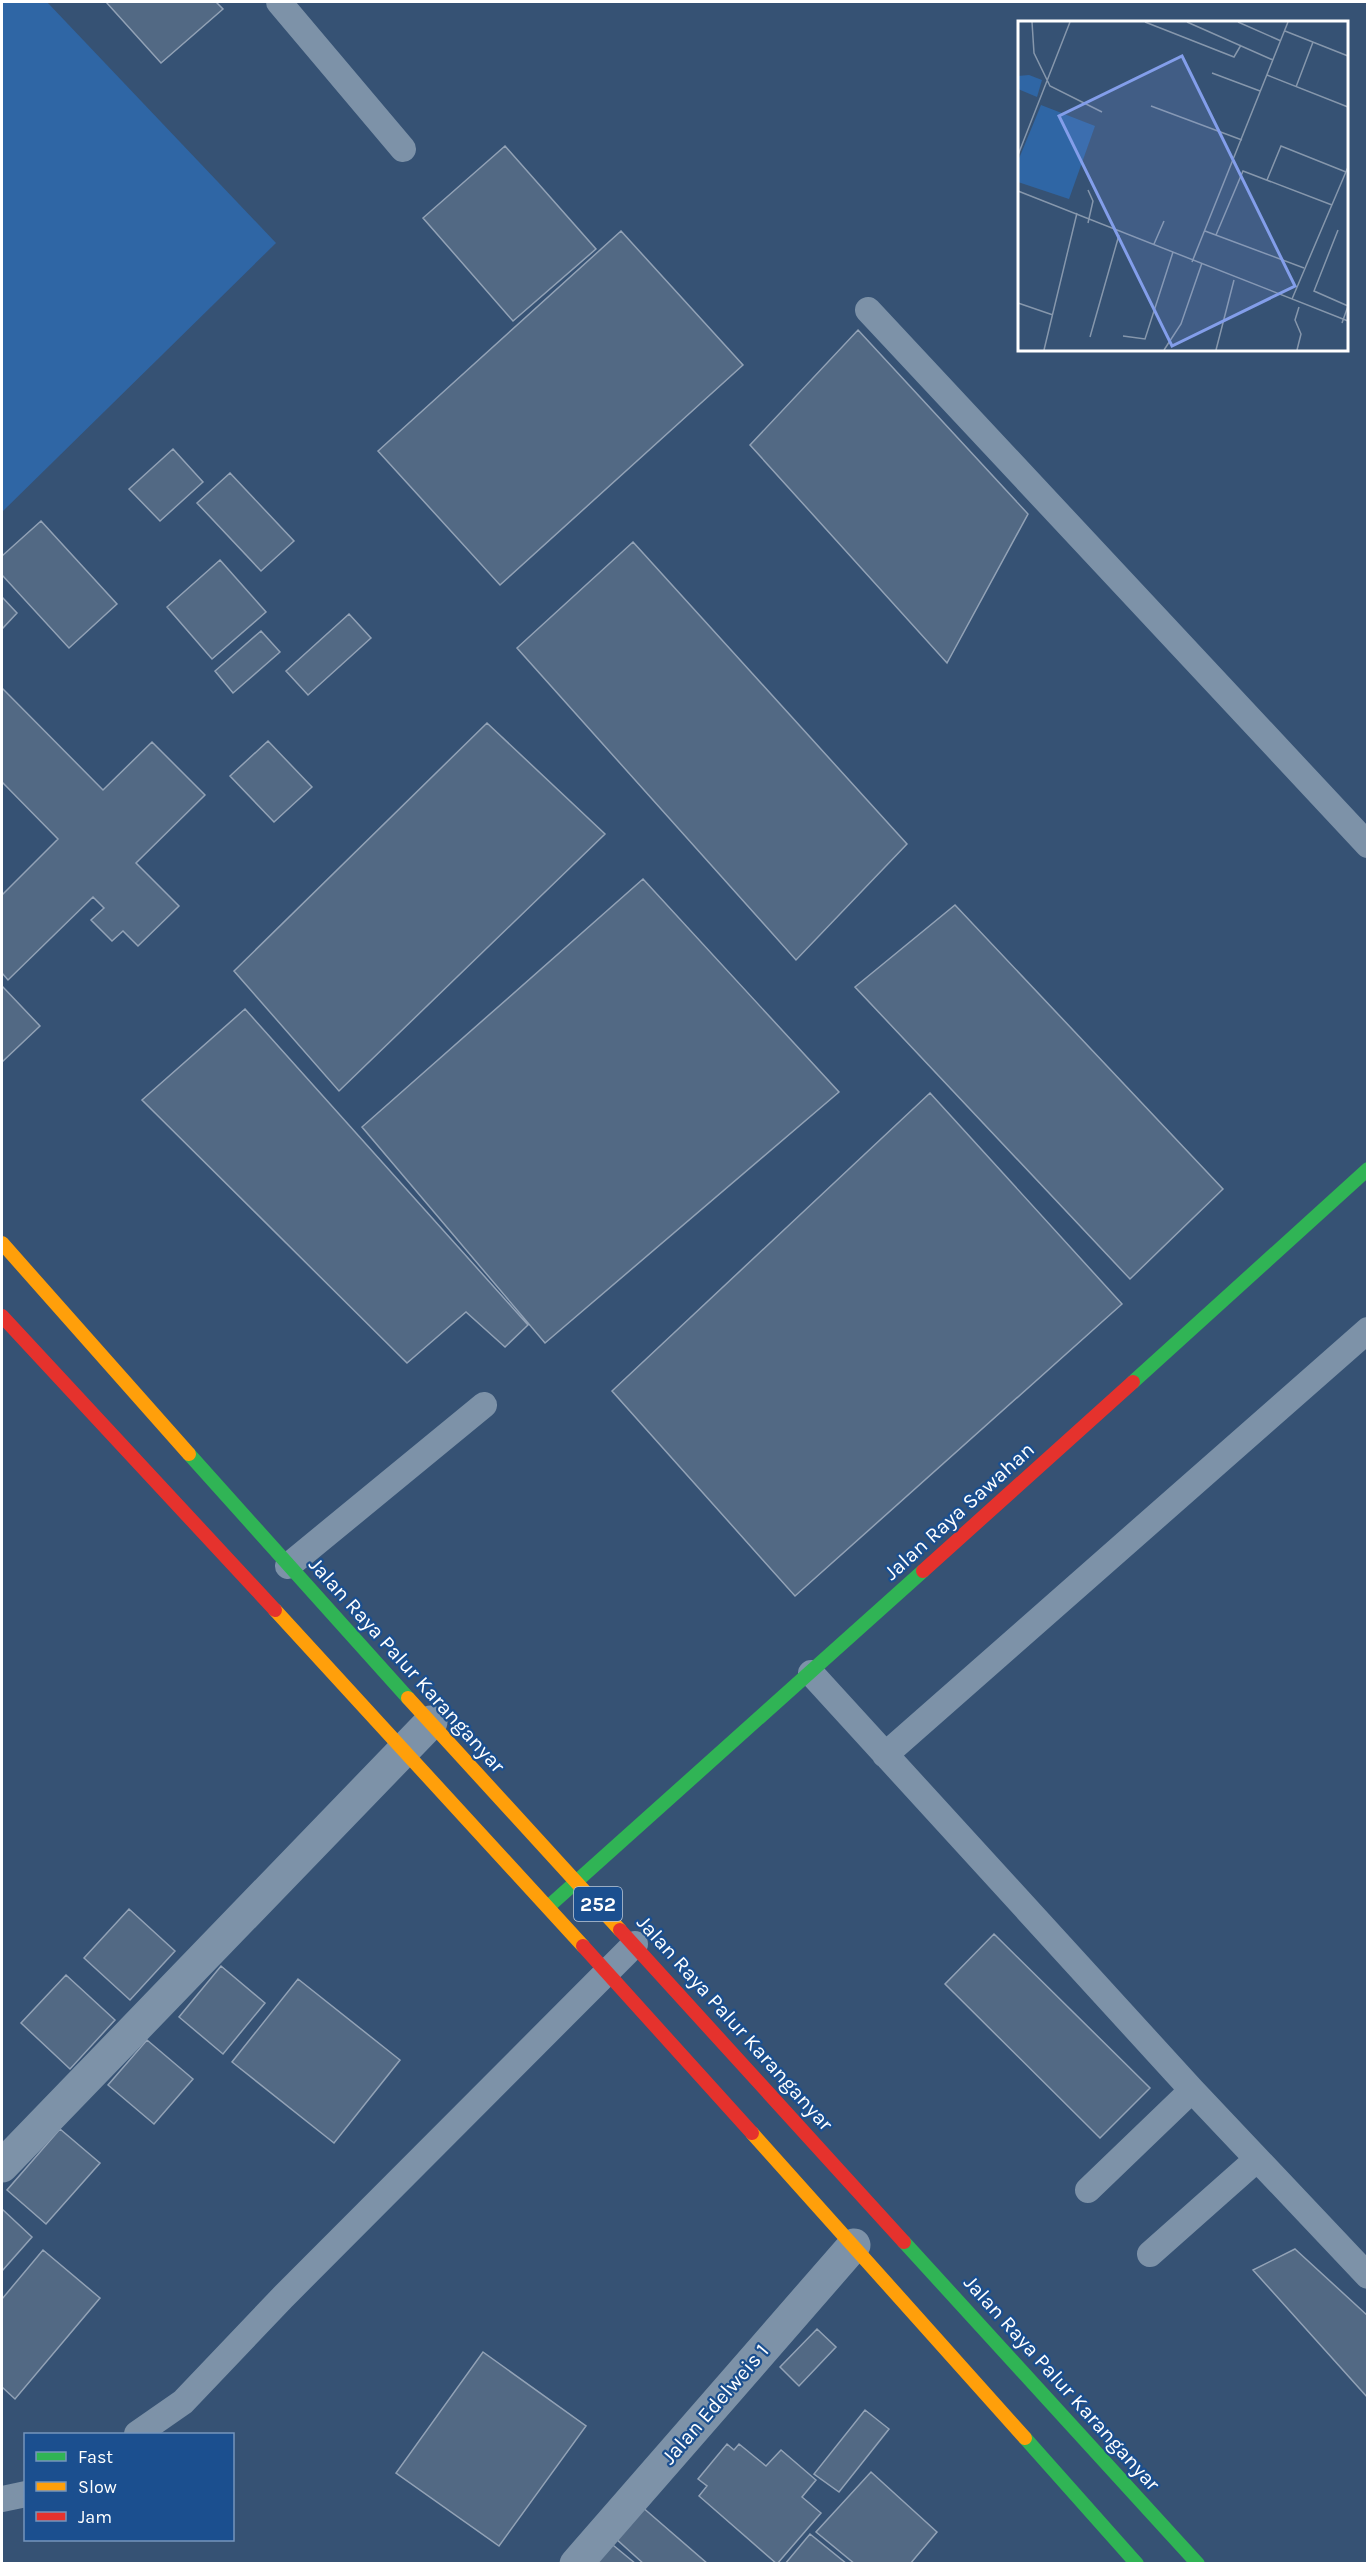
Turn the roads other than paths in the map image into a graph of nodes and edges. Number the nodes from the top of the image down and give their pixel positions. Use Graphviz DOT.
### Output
graph roads {
  1 [pos="279,2"];
  2 [pos="403,149"];
  3 [pos="868,310"];
  4 [pos="1368,845"];
  5 [pos="1368,1169"];
  6 [pos="2,1243"];
  7 [pos="5,1328"];
  8 [pos="1368,1330"];
  9 [pos="484,1405"];
  10 [pos="288,1566"];
  11 [pos="811,1673"];
  12 [pos="431,1722"];
  13 [pos="404,1749"];
  14 [pos="885,1755"];
  15 [pos="576,1881"];
  16 [pos="548,1907"];
  17 [pos="635,1944"];
  18 [pos="607,1973"];
  19 [pos="1192,2090"];
  20 [pos="1256,2160"];
  21 [pos="2,2166"];
  22 [pos="1088,2190"];
  23 [pos="1150,2254"];
  24 [pos="835,2266"];
  25 [pos="1368,2276"];
  26 [pos="138,2433"];
  27 [pos="24,2494"];
  28 [pos="2,2499"];
  29 [pos="576,2564"];
  30 [pos="1137,2564"];
  31 [pos="1198,2564"];
  1 -- 2 [label="lane"];
  3 -- 4 [label="lane"];
  5 -- 11 [label="main road, Jalan Raya Sawahan"];
  6 -- 10 [label="main road, Jalan Raya Palur Karanganyar / 252"];
  7 -- 13 [label="main road, 252"];
  8 -- 14 [label="lane"];
  9 -- 10 [label="lane"];
  10 -- 12 [label="main road, Jalan Raya Palur Karanganyar / 252"];
  11 -- 14 [label="lane"];
  11 -- 15 [label="main road, Jalan Raya Sawahan"];
  12 -- 13 [label="street"];
  12 -- 15 [label="main road, Jalan Raya Palur Karanganyar / 252"];
  13 -- 16 [label="main road, 252"];
  13 -- 21 [label="street"];
  14 -- 19 [label="lane"];
  15 -- 16 [label="main road, Jalan Raya Sawahan"];
  15 -- 17 [label="main road, Jalan Raya Palur Karanganyar / 252"];
  16 -- 18 [label="main road, 252"];
  17 -- 18 [label="lane"];
  17 -- 31 [label="main road, Jalan Raya Palur Karanganyar / 252"];
  18 -- 24 [label="main road, 252"];
  18 -- 26 [label="lane"];
  19 -- 20 [label="lane"];
  19 -- 22 [label="lane"];
  20 -- 23 [label="lane"];
  20 -- 25 [label="lane"];
  24 -- 29 [label="street, Jalan Edelweis 1"];
  24 -- 30 [label="main road, 252"];
  27 -- 28 [label="lane"];
}
